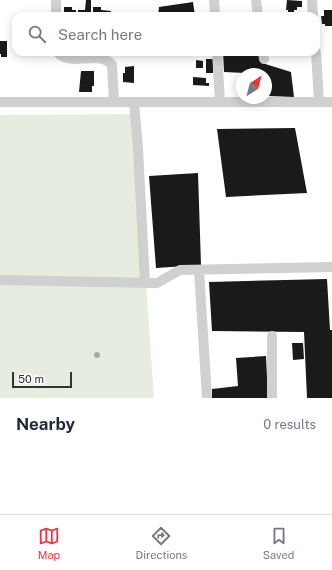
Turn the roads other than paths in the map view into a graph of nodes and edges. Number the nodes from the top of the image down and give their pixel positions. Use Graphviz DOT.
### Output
graph roads {
  1 [pos="56,0"];
  2 [pos="214,0"];
  3 [pos="256,0"];
  4 [pos="312,0"];
  5 [pos="56,12"];
  6 [pos="215,12"];
  7 [pos="258,12"];
  8 [pos="313,12"];
  9 [pos="63,56"];
  10 [pos="217,56"];
  11 [pos="316,56"];
  12 [pos="0,102"];
  13 [pos="114,102"];
  14 [pos="134,102"];
  15 [pos="220,102"];
  16 [pos="319,102"];
  17 [pos="332,102"];
  18 [pos="332,267"];
  19 [pos="199,270"];
  20 [pos="0,280"];
  21 [pos="145,283"];
  22 [pos="272,336"];
  23 [pos="207,398"];
  24 [pos="272,398"];
  1 -- 5 [label="street"];
  2 -- 6 [label="street"];
  3 -- 7 [label="street"];
  4 -- 8 [label="street"];
  9 -- 13 [label="street"];
  10 -- 15 [label="street"];
  11 -- 16 [label="street"];
  12 -- 13 [label="street"];
  13 -- 14 [label="street"];
  14 -- 15 [label="street"];
  14 -- 21 [label="street"];
  15 -- 16 [label="street"];
  16 -- 17 [label="street"];
  18 -- 19 [label="street"];
  19 -- 21 [label="street"];
  19 -- 23 [label="street"];
  20 -- 21 [label="street"];
  22 -- 24 [label="street"];
}
